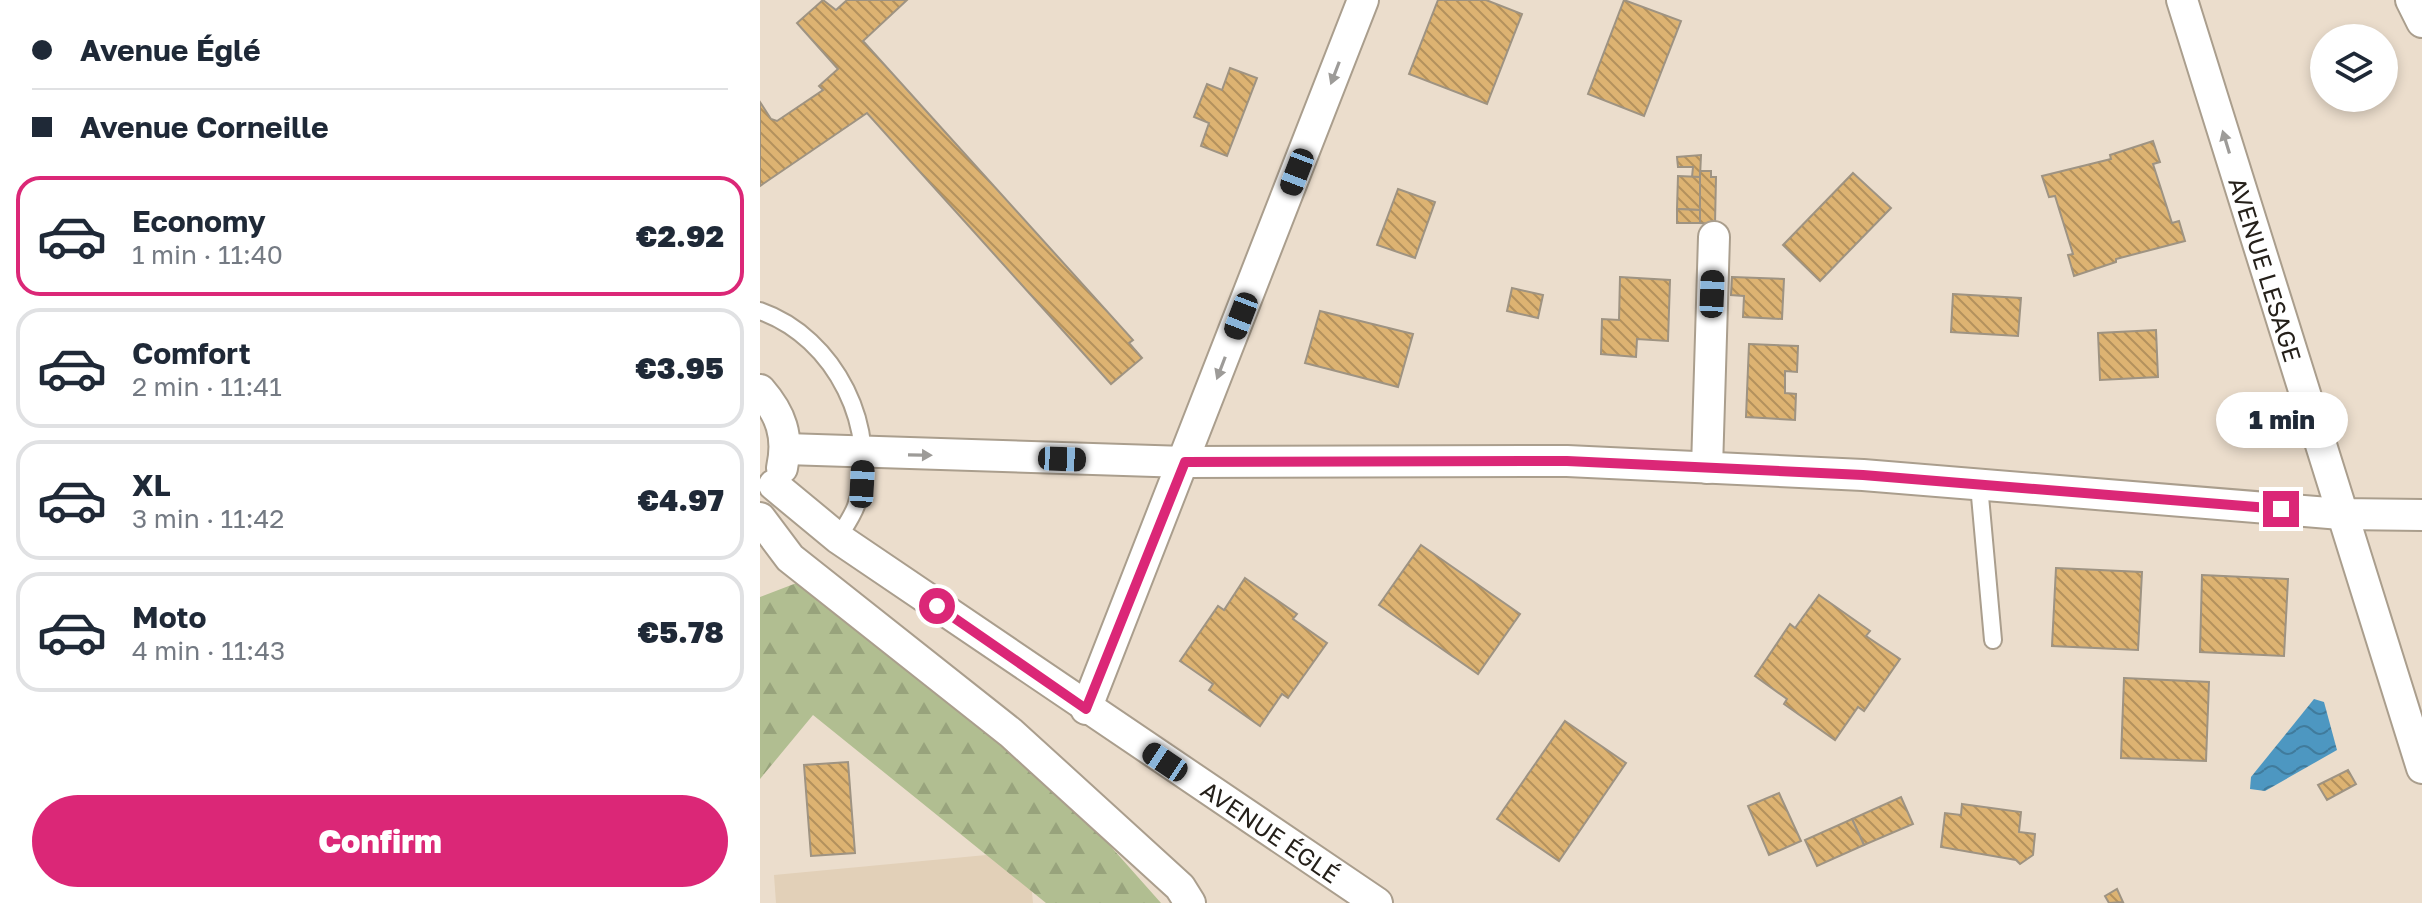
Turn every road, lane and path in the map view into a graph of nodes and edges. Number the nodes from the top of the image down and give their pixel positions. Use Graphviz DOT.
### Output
graph roads {
  1 [pos="1363,0"];
  2 [pos="2182,0"];
  3 [pos="2411,0"];
  4 [pos="2422,22"];
  5 [pos="1714,237"];
  6 [pos="760,311"];
  7 [pos="760,390"];
  8 [pos="786,449"];
  9 [pos="863,454"];
  10 [pos="1185,462"];
  11 [pos="1707,468"];
  12 [pos="1979,485"];
  13 [pos="767,493"];
  14 [pos="2341,514"];
  15 [pos="2422,515"];
  16 [pos="760,518"];
  17 [pos="838,538"];
  18 [pos="1993,640"];
  19 [pos="1086,709"];
  20 [pos="2422,768"];
  21 [pos="1190,903"];
  22 [pos="1377,903"];
  1 -- 10 [label="street, one-way"];
  14 -- 2 [label="street, AVENUE LESAGE, one-way"];
  3 -- 4 [label="street"];
  5 -- 11 [label="street"];
  6 -- 9 [label="lane"];
  7 -- 8 [label="street"];
  8 -- 9 [label="street"];
  8 -- 13 [label="street"];
  9 -- 10 [label="street, one-way"];
  9 -- 17 [label="lane"];
  10 -- 11 [label="street"];
  10 -- 19 [label="street"];
  11 -- 12 [label="street"];
  12 -- 14 [label="street"];
  12 -- 18 [label="lane"];
  13 -- 17 [label="street, AVENUE ÉGLÉ"];
  14 -- 15 [label="street"];
  14 -- 20 [label="street, AVENUE LESAGE"];
  16 -- 21 [label="street"];
  17 -- 19 [label="street, AVENUE ÉGLÉ"];
  19 -- 22 [label="street, AVENUE ÉGLÉ"];
}
